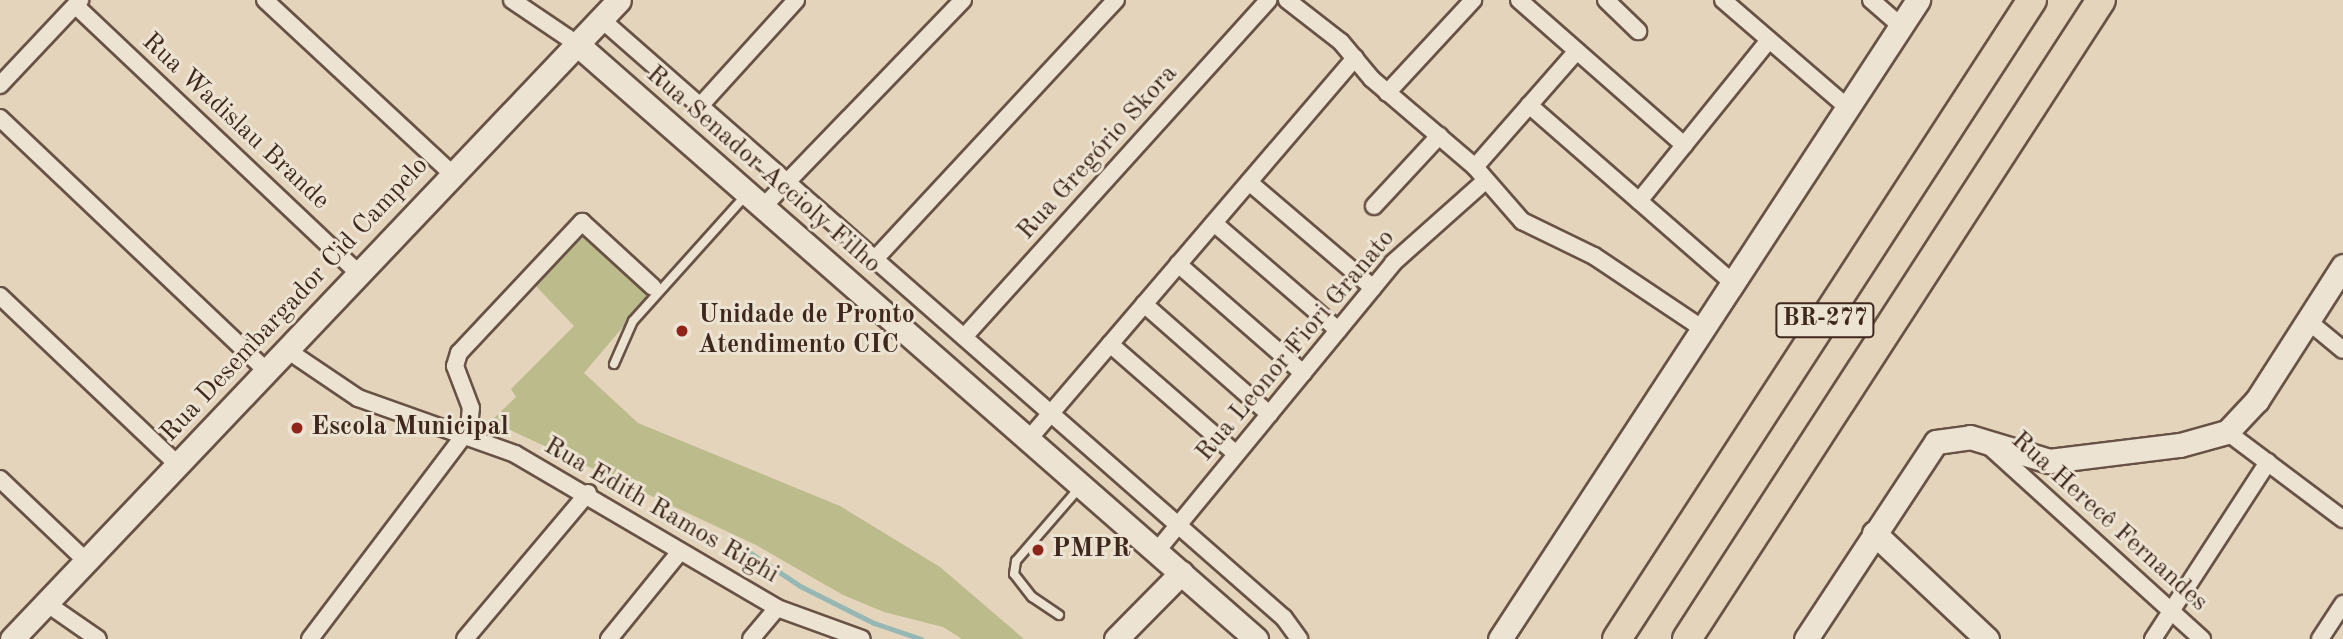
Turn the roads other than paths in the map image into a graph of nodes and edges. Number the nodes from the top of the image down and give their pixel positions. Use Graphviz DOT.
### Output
graph roads {
  1 [pos="265,0"];
  2 [pos="512,0"];
  3 [pos="619,0"];
  4 [pos="796,0"];
  5 [pos="963,0"];
  6 [pos="1116,0"];
  7 [pos="1268,0"];
  8 [pos="1287,0"];
  9 [pos="1473,0"];
  10 [pos="1519,0"];
  11 [pos="1606,0"];
  12 [pos="1723,0"];
  13 [pos="1871,0"];
  14 [pos="1918,0"];
  15 [pos="2032,0"];
  16 [pos="2101,0"];
  17 [pos="78,3"];
  18 [pos="601,19"];
  19 [pos="1901,26"];
  20 [pos="1638,31"];
  21 [pos="1769,40"];
  22 [pos="577,44"];
  23 [pos="1577,51"];
  24 [pos="1355,58"];
  25 [pos="0,85"];
  26 [pos="1387,93"];
  27 [pos="1530,105"];
  28 [pos="700,106"];
  29 [pos="1848,107"];
  30 [pos="0,118"];
  31 [pos="1440,136"];
  32 [pos="1684,145"];
  33 [pos="1475,167"];
  34 [pos="453,175"];
  35 [pos="787,182"];
  36 [pos="1248,182"];
  37 [pos="1484,182"];
  38 [pos="755,200"];
  39 [pos="1639,201"];
  40 [pos="1374,206"];
  41 [pos="1214,223"];
  42 [pos="875,259"];
  43 [pos="1178,264"];
  44 [pos="2343,266"];
  45 [pos="359,274"];
  46 [pos="1733,283"];
  47 [pos="653,287"];
  48 [pos="1373,288"];
  49 [pos="0,296"];
  50 [pos="1144,304"];
  51 [pos="2308,321"];
  52 [pos="1703,329"];
  53 [pos="1338,330"];
  54 [pos="964,337"];
  55 [pos="1110,344"];
  56 [pos="287,350"];
  57 [pos="2343,350"];
  58 [pos="614,364"];
  59 [pos="267,371"];
  60 [pos="1303,373"];
  61 [pos="1051,413"];
  62 [pos="1269,414"];
  63 [pos="2227,432"];
  64 [pos="464,438"];
  65 [pos="1028,439"];
  66 [pos="1983,441"];
  67 [pos="1237,454"];
  68 [pos="2268,462"];
  69 [pos="178,465"];
  70 [pos="0,479"];
  71 [pos="1081,486"];
  72 [pos="588,493"];
  73 [pos="2343,519"];
  74 [pos="1178,526"];
  75 [pos="1874,533"];
  76 [pos="1156,552"];
  77 [pos="679,553"];
  78 [pos="86,561"];
  79 [pos="1181,573"];
  80 [pos="46,603"];
  81 [pos="2343,604"];
  82 [pos="778,608"];
  83 [pos="2171,611"];
  84 [pos="1059,615"];
  85 [pos="0,629"];
  86 [pos="10,639"];
  87 [pos="98,639"];
  88 [pos="310,639"];
  89 [pos="465,639"];
  90 [pos="610,639"];
  91 [pos="751,639"];
  92 [pos="862,639"];
  93 [pos="1116,639"];
  94 [pos="1256,639"];
  95 [pos="1300,639"];
  96 [pos="1500,639"];
  97 [pos="1617,639"];
  98 [pos="1687,639"];
  99 [pos="1806,639"];
  100 [pos="1987,639"];
  101 [pos="2153,639"];
  102 [pos="2202,639"];
  103 [pos="2320,639"];
  1 -- 34 [label="street"];
  2 -- 22 [label="street, Rua Senador Accioly Filho"];
  3 -- 18 [label="street, Rua Desembargador Cid Campelo"];
  4 -- 28 [label="street"];
  5 -- 35 [label="street"];
  6 -- 42 [label="street"];
  7 -- 54 [label="street, Rua Gregório Skora"];
  8 -- 24 [label="street"];
  9 -- 26 [label="street"];
  10 -- 23 [label="street"];
  11 -- 20 [label="street"];
  12 -- 21 [label="street"];
  13 -- 19 [label="street"];
  14 -- 19 [label="street"];
  15 -- 97 [label="highway, BR-277"];
  16 -- 98 [label="highway, BR-277"];
  17 -- 25 [label="street"];
  17 -- 45 [label="street, Rua Wadislau Brande"];
  18 -- 22 [label="street, Rua Desembargador Cid Campelo"];
  18 -- 28 [label="street"];
  19 -- 29 [label="street"];
  21 -- 29 [label="street"];
  21 -- 32 [label="street"];
  22 -- 34 [label="street, Rua Desembargador Cid Campelo"];
  22 -- 38 [label="street, Rua Senador Accioly Filho"];
  23 -- 27 [label="street"];
  23 -- 32 [label="street"];
  24 -- 26 [label="street"];
  24 -- 36 [label="street"];
  26 -- 31 [label="street"];
  27 -- 33 [label="street"];
  27 -- 39 [label="street"];
  28 -- 35 [label="street"];
  29 -- 46 [label="street"];
  30 -- 59 [label="street"];
  31 -- 33 [label="street"];
  31 -- 40 [label="street"];
  32 -- 39 [label="street"];
  33 -- 37 [label="street"];
  34 -- 45 [label="street, Rua Desembargador Cid Campelo"];
  35 -- 38 [label="street"];
  35 -- 42 [label="street"];
  36 -- 41 [label="street"];
  36 -- 48 [label="street"];
  37 -- 48 [label="street, Rua Leonor Fiori Granato"];
  37 -- 52 [label="street"];
  38 -- 58 [label="lane"];
  38 -- 65 [label="street, Rua Senador Accioly Filho"];
  39 -- 46 [label="street"];
  41 -- 43 [label="street"];
  41 -- 53 [label="street"];
  42 -- 54 [label="street"];
  43 -- 50 [label="street"];
  43 -- 60 [label="street"];
  44 -- 51 [label="street"];
  45 -- 56 [label="street, Rua Desembargador Cid Campelo"];
  46 -- 52 [label="street"];
  47 -- 64 [label="street"];
  48 -- 53 [label="street, Rua Leonor Fiori Granato"];
  49 -- 69 [label="street"];
  50 -- 55 [label="street"];
  50 -- 62 [label="street"];
  51 -- 57 [label="street"];
  51 -- 63 [label="street"];
  52 -- 96 [label="street"];
  53 -- 60 [label="street, Rua Leonor Fiori Granato"];
  54 -- 61 [label="street"];
  55 -- 61 [label="street"];
  55 -- 67 [label="street"];
  56 -- 59 [label="street, Rua Desembargador Cid Campelo"];
  56 -- 64 [label="street, Rua Edith Ramos Righi"];
  59 -- 69 [label="street, Rua Desembargador Cid Campelo"];
  60 -- 62 [label="street, Rua Leonor Fiori Granato"];
  61 -- 65 [label="street"];
  61 -- 74 [label="street"];
  62 -- 67 [label="street, Rua Leonor Fiori Granato"];
  63 -- 66 [label="street"];
  63 -- 68 [label="street"];
  64 -- 72 [label="street, Rua Edith Ramos Righi"];
  64 -- 88 [label="street"];
  65 -- 71 [label="street, Rua Senador Accioly Filho"];
  66 -- 75 [label="street"];
  66 -- 83 [label="street, Rua Herecê Fernandes"];
  67 -- 74 [label="street, Rua Leonor Fiori Granato"];
  68 -- 73 [label="street"];
  68 -- 83 [label="street"];
  69 -- 78 [label="street, Rua Desembargador Cid Campelo"];
  70 -- 78 [label="street"];
  71 -- 76 [label="street, Rua Senador Accioly Filho"];
  71 -- 84 [label="lane"];
  72 -- 77 [label="street, Rua Edith Ramos Righi"];
  72 -- 89 [label="street"];
  74 -- 76 [label="street, Rua Leonor Fiori Granato"];
  74 -- 95 [label="street"];
  75 -- 99 [label="street"];
  75 -- 100 [label="street"];
  76 -- 79 [label="street, Rua Senador Accioly Filho"];
  77 -- 82 [label="street, Rua Edith Ramos Righi"];
  77 -- 90 [label="street"];
  78 -- 80 [label="street, Rua Desembargador Cid Campelo"];
  79 -- 93 [label="street"];
  79 -- 94 [label="street, Rua Senador Accioly Filho"];
  80 -- 86 [label="street, Rua Desembargador Cid Campelo"];
  80 -- 87 [label="street"];
  81 -- 103 [label="street"];
  82 -- 91 [label="street"];
  82 -- 92 [label="street, Rua Edith Ramos Righi"];
  83 -- 101 [label="street"];
  83 -- 102 [label="street, Rua Herecê Fernandes"];
  85 -- 86 [label="street"];
}
